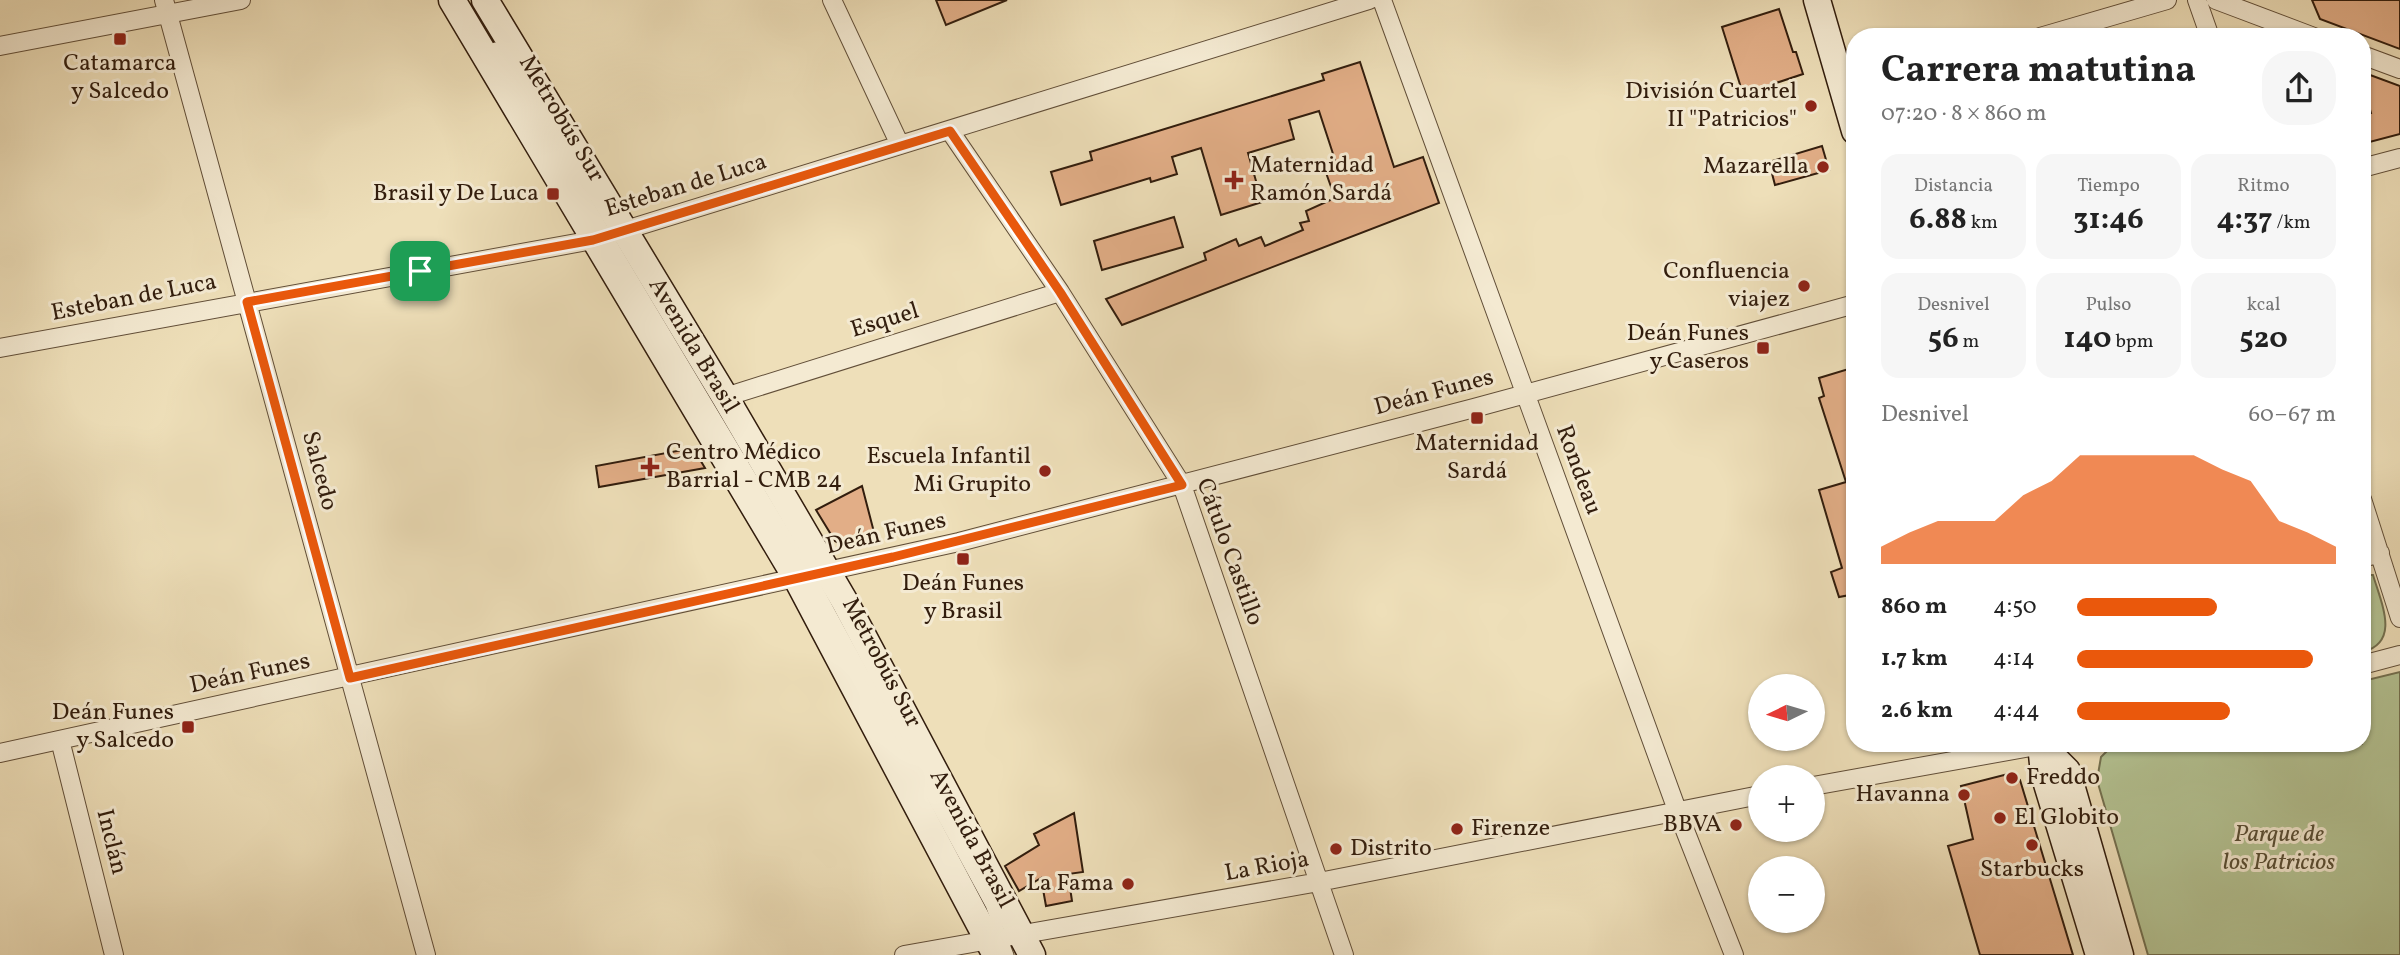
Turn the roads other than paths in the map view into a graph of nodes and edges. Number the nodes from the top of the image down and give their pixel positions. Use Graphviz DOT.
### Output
graph roads {
  1 [pos="241,0"];
  2 [pos="452,0"];
  3 [pos="485,0"];
  4 [pos="832,0"];
  5 [pos="1369,0"];
  6 [pos="1382,0"];
  7 [pos="1817,0"];
  8 [pos="2166,0"];
  9 [pos="2197,0"];
  10 [pos="2216,0"];
  11 [pos="166,7"];
  12 [pos="2071,28"];
  13 [pos="2207,28"];
  14 [pos="2290,28"];
  15 [pos="488,35"];
  16 [pos="0,46"];
  17 [pos="2371,58"];
  18 [pos="2400,69"];
  19 [pos="1846,82"];
  20 [pos="950,131"];
  21 [pos="900,145"];
  22 [pos="2400,158"];
  23 [pos="2371,166"];
  24 [pos="608,235"];
  25 [pos="1060,292"];
  26 [pos="247,302"];
  27 [pos="1846,306"];
  28 [pos="0,348"];
  29 [pos="1524,394"];
  30 [pos="725,397"];
  31 [pos="1182,485"];
  32 [pos="2371,526"];
  33 [pos="2380,553"];
  34 [pos="2371,556"];
  35 [pos="812,576"];
  36 [pos="2400,618"];
  37 [pos="2400,655"];
  38 [pos="2371,663"];
  39 [pos="350,678"];
  40 [pos="60,740"];
  41 [pos="1999,752"];
  42 [pos="2043,752"];
  43 [pos="2050,752"];
  44 [pos="0,753"];
  45 [pos="1825,784"];
  46 [pos="1748,798"];
  47 [pos="1677,810"];
  48 [pos="1318,883"];
  49 [pos="1008,946"];
  50 [pos="114,955"];
  51 [pos="426,955"];
  52 [pos="904,955"];
  53 [pos="1344,955"];
  54 [pos="1734,955"];
  55 [pos="2099,955"];
  56 [pos="2120,955"];
  1 -- 11 [label="street"];
  2 -- 24 [label="main road, Avenida Brasil"];
  3 -- 24 [label="main road, Avenida Brasil"];
  4 -- 21 [label="street"];
  5 -- 20 [label="street, Esteban de Luca"];
  6 -- 29 [label="street, Rondeau"];
  7 -- 19 [label="main road"];
  8 -- 12 [label="street"];
  9 -- 13 [label="street"];
  10 -- 14 [label="street"];
  11 -- 16 [label="street"];
  11 -- 26 [label="street, Salcedo"];
  15 -- 24 [label="lane, Metrobús Sur"];
  17 -- 18 [label="street"];
  20 -- 21 [label="street, Esteban de Luca"];
  20 -- 25 [label="street, Cátulo Castillo"];
  21 -- 24 [label="street, Esteban de Luca"];
  22 -- 23 [label="street"];
  24 -- 26 [label="street, Esteban de Luca"];
  24 -- 30 [label="main road, Avenida Brasil"];
  24 -- 35 [label="main road, Avenida Brasil"];
  25 -- 30 [label="street, Esquel"];
  25 -- 31 [label="street, Cátulo Castillo"];
  26 -- 28 [label="street, Esteban de Luca"];
  26 -- 39 [label="street, Salcedo"];
  27 -- 29 [label="street, Deán Funes"];
  29 -- 31 [label="street, Deán Funes"];
  29 -- 47 [label="street, Rondeau"];
  30 -- 35 [label="main road, Avenida Brasil"];
  31 -- 35 [label="street, Deán Funes"];
  31 -- 48 [label="street, Cátulo Castillo"];
  32 -- 33 [label="street"];
  33 -- 34 [label="street"];
  33 -- 36 [label="street"];
  35 -- 39 [label="street, Deán Funes"];
  35 -- 49 [label="main road, Avenida Brasil"];
  37 -- 38 [label="street"];
  39 -- 40 [label="street, Deán Funes"];
  39 -- 51 [label="street, Salcedo"];
  40 -- 44 [label="street, Deán Funes"];
  40 -- 50 [label="street, Inclán"];
  41 -- 45 [label="street"];
  42 -- 55 [label="main road"];
  43 -- 56 [label="main road"];
  46 -- 47 [label="street, La Rioja"];
  47 -- 48 [label="street, La Rioja"];
  47 -- 54 [label="street, Rondeau"];
  48 -- 49 [label="street, La Rioja"];
  48 -- 53 [label="street, Cátulo Castillo"];
  49 -- 52 [label="street, La Rioja"];
}
